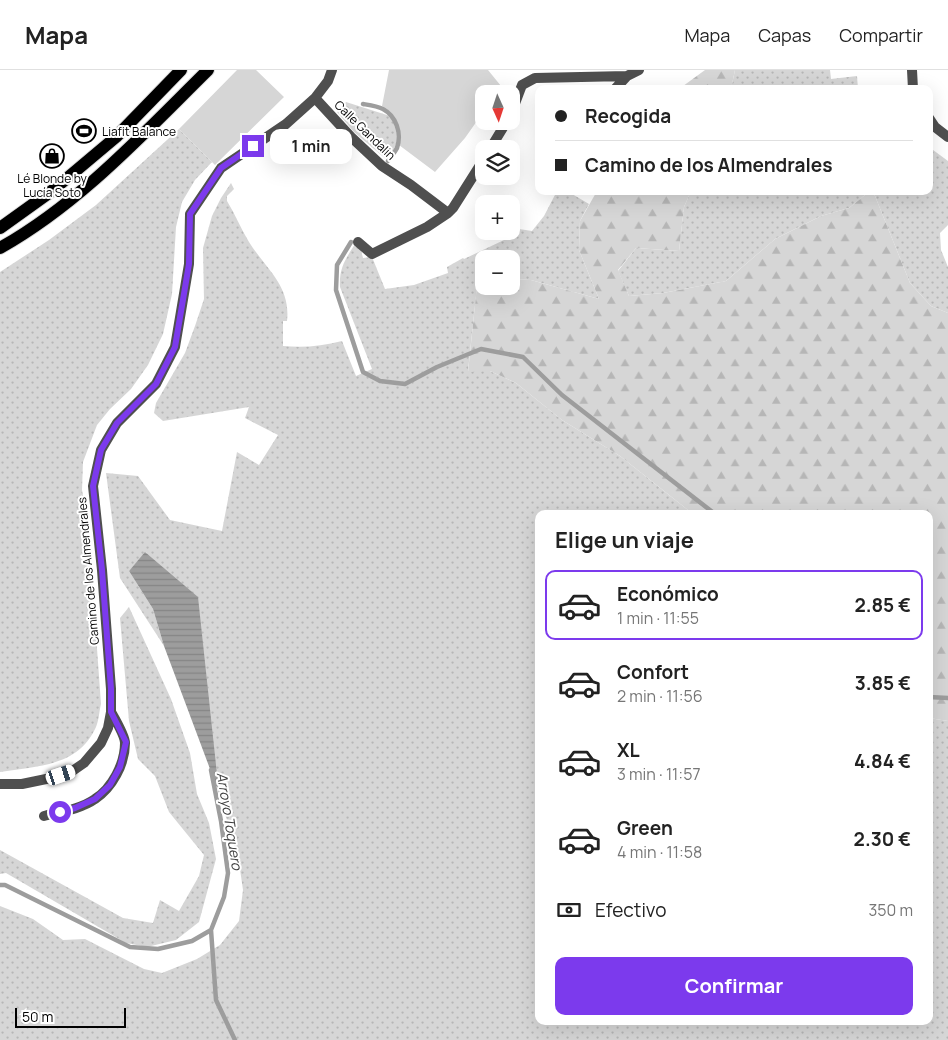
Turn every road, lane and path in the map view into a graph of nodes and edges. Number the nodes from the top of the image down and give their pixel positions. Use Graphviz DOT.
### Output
graph roads {
  1 [pos="181,70"];
  2 [pos="208,70"];
  3 [pos="332,70"];
  4 [pos="639,70"];
  5 [pos="912,70"];
  6 [pos="627,76"];
  7 [pos="619,85"];
  8 [pos="913,85"];
  9 [pos="520,90"];
  10 [pos="315,98"];
  11 [pos="933,124"];
  12 [pos="948,137"];
  13 [pos="475,173"];
  14 [pos="448,213"];
  15 [pos="0,228"];
  16 [pos="358,242"];
  17 [pos="0,248"];
  18 [pos="111,712"];
  19 [pos="0,784"];
  20 [pos="44,816"];
  1 -- 15 [label="main road"];
  2 -- 17 [label="main road"];
  3 -- 10 [label="street, Camino de los Almendrales"];
  4 -- 6 [label="street"];
  5 -- 8 [label="street"];
  6 -- 7 [label="street"];
  6 -- 9 [label="street"];
  10 -- 14 [label="street, Calle Gandalin"];
  10 -- 18 [label="street, Camino de los Almendrales"];
  11 -- 12 [label="street"];
  13 -- 14 [label="street"];
  14 -- 16 [label="street"];
  18 -- 19 [label="street, Camino de los Almendrales"];
  18 -- 20 [label="street"];
}
